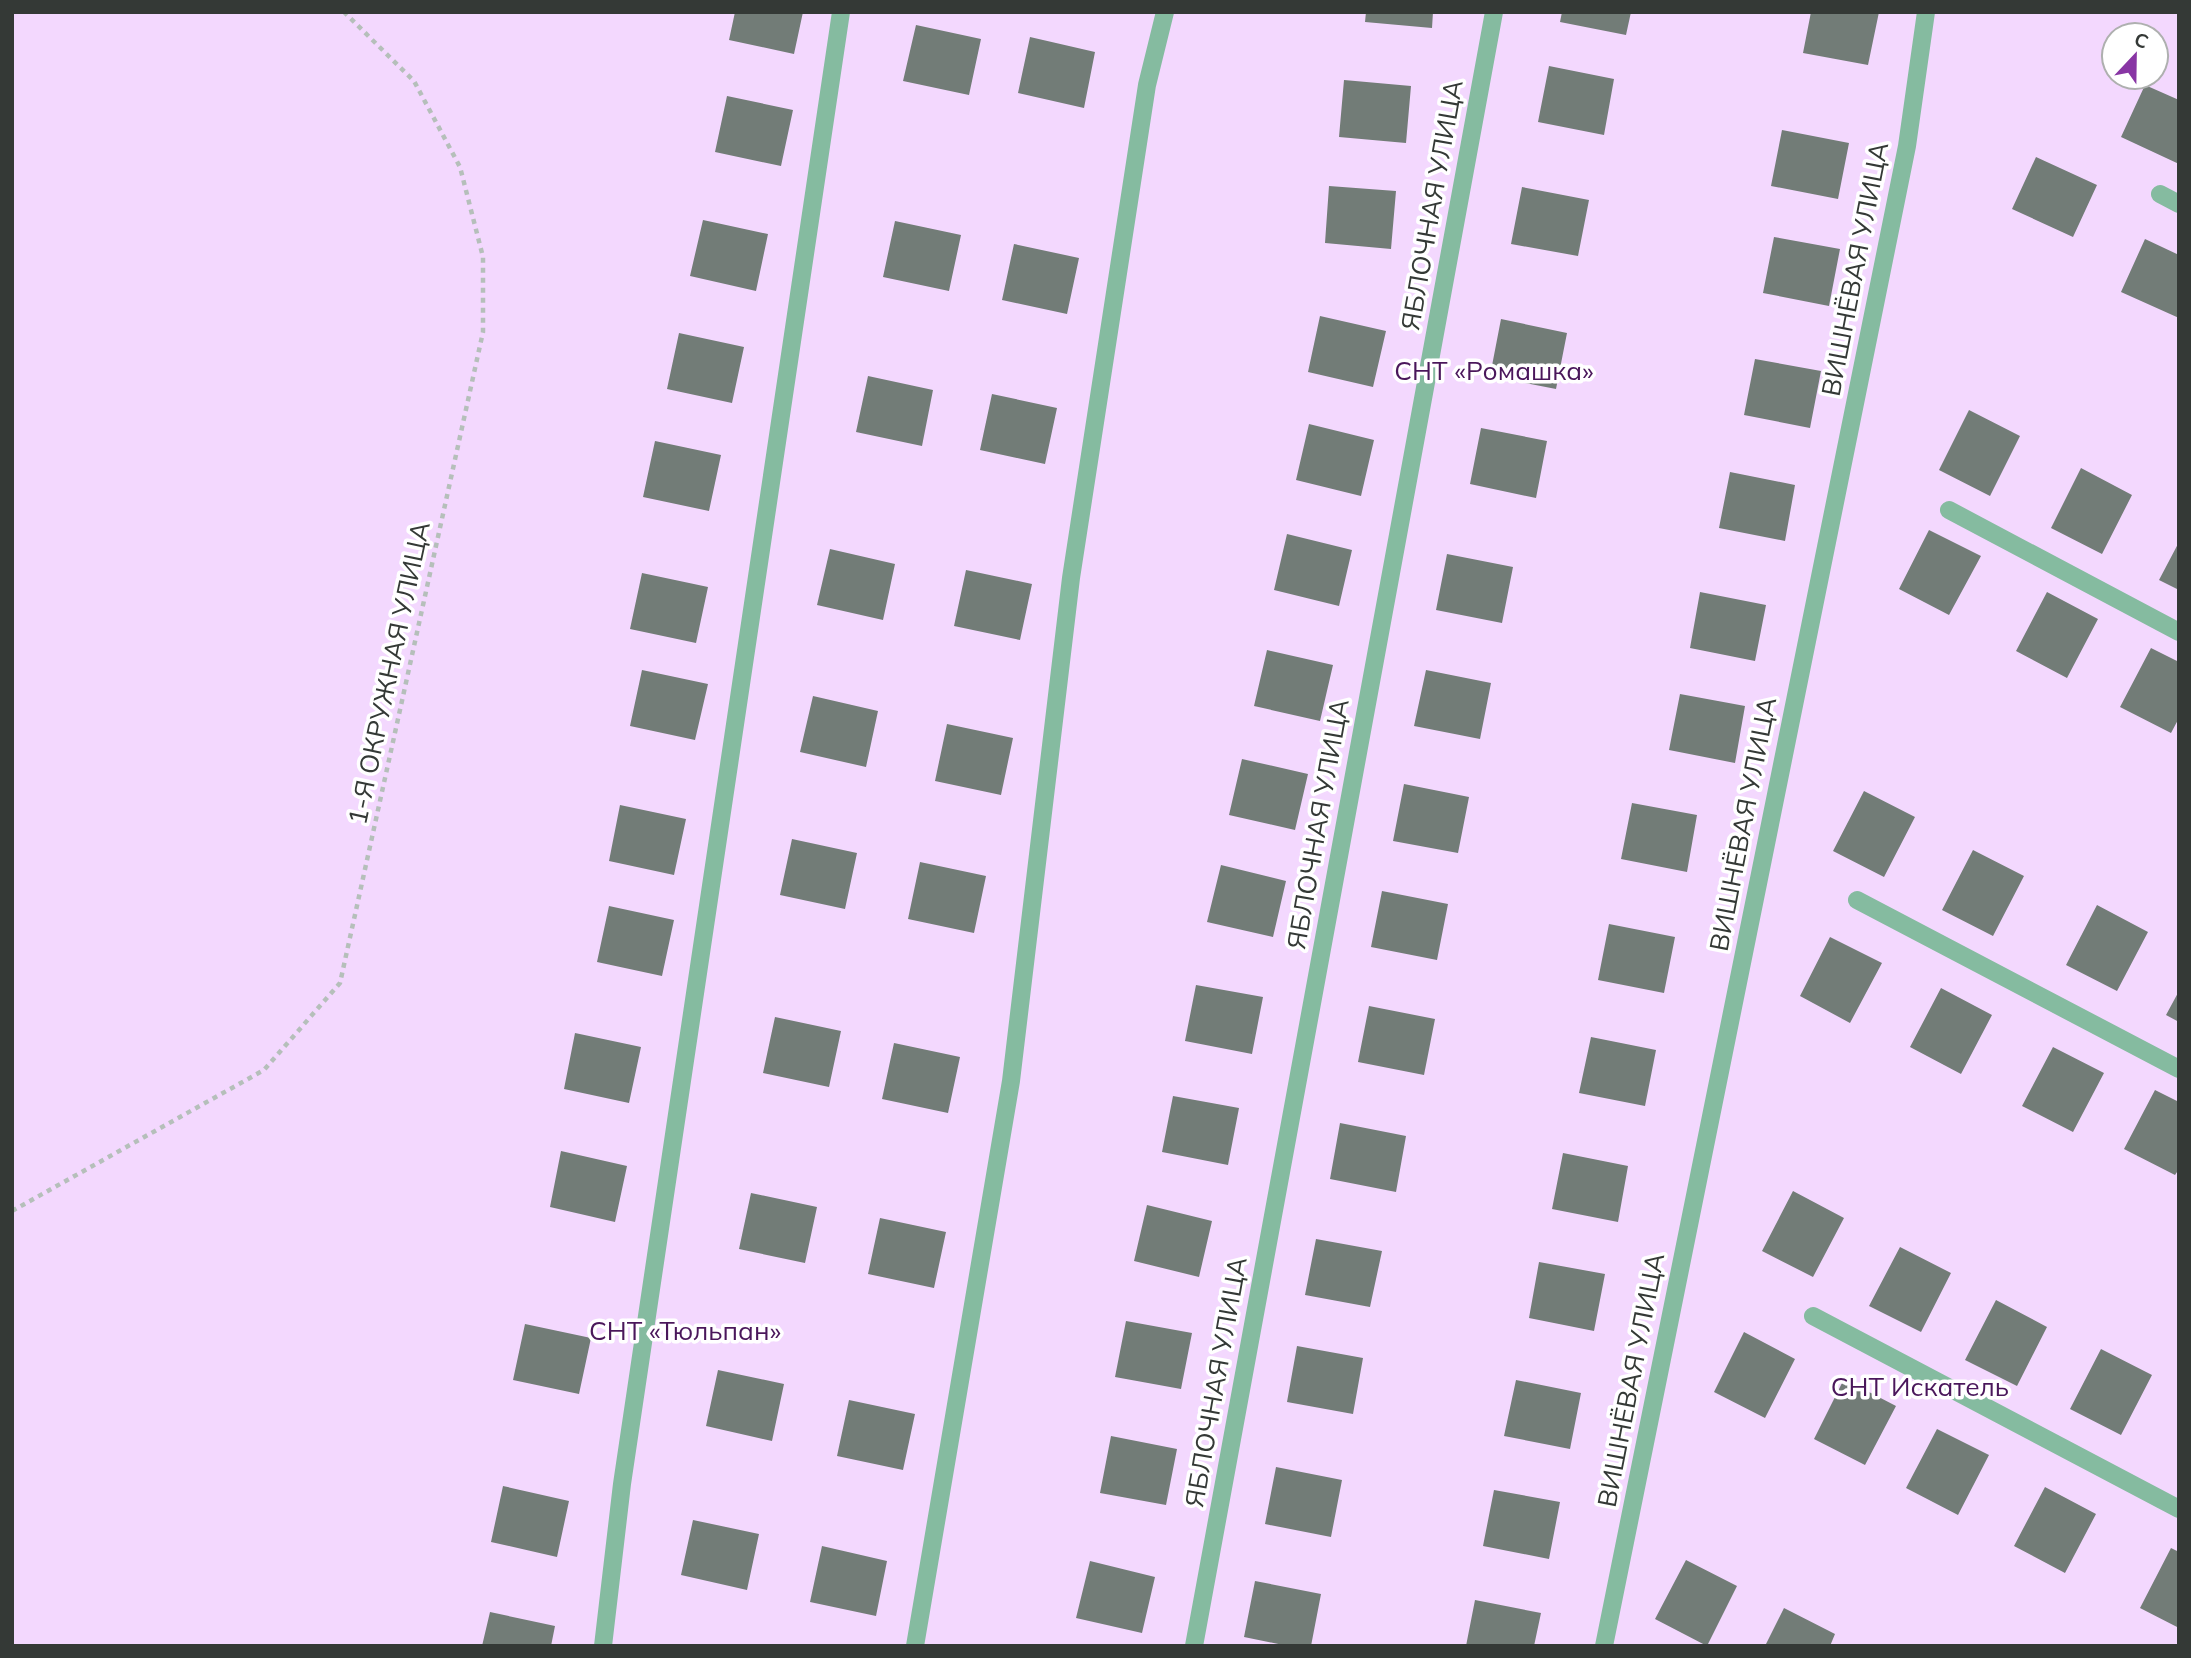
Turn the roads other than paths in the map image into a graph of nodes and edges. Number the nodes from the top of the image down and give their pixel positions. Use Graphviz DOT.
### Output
graph roads {
  1 [pos="841,12"];
  2 [pos="1165,12"];
  3 [pos="1494,12"];
  4 [pos="1926,12"];
  5 [pos="2160,194"];
  6 [pos="2179,204"];
  7 [pos="1949,510"];
  8 [pos="2179,632"];
  9 [pos="1857,900"];
  10 [pos="2179,1069"];
  11 [pos="1813,1316"];
  12 [pos="2179,1509"];
  13 [pos="603,1646"];
  14 [pos="915,1646"];
  15 [pos="1194,1646"];
  16 [pos="1604,1646"];
  1 -- 13 [label="street"];
  2 -- 14 [label="street"];
  3 -- 15 [label="street, ЯБЛОЧНАЯ УЛИЦА"];
  4 -- 16 [label="street, ВИШНЁВАЯ УЛИЦА"];
  5 -- 6 [label="street"];
  7 -- 8 [label="street"];
  9 -- 10 [label="street"];
  11 -- 12 [label="street"];
}
